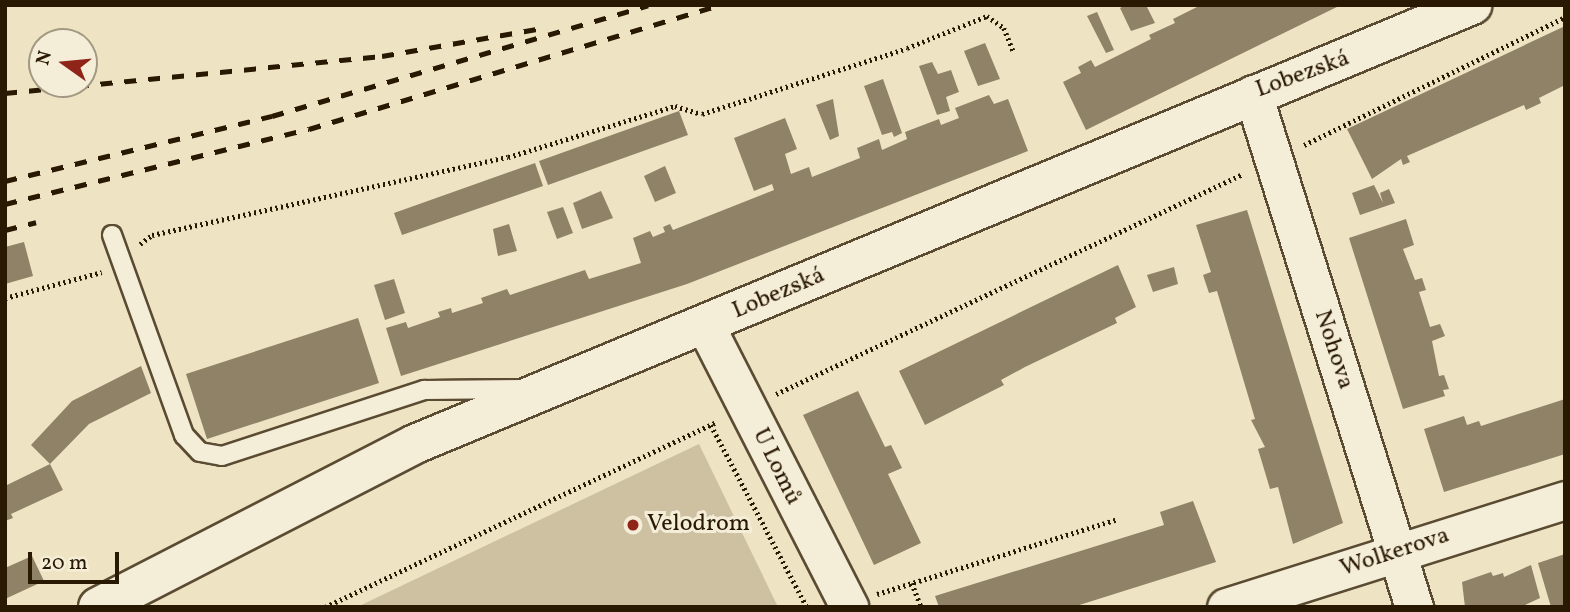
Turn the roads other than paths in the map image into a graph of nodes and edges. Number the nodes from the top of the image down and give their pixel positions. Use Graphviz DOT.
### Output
graph roads {
  1 [pos="1472,5"];
  2 [pos="1253,94"];
  3 [pos="112,235"];
  4 [pos="705,325"];
  5 [pos="550,388"];
  6 [pos="1565,500"];
  7 [pos="1397,552"];
  8 [pos="848,605"];
  9 [pos="98,607"];
  10 [pos="1226,607"];
  11 [pos="1414,607"];
  1 -- 2 [label="street, Lobezská"];
  2 -- 4 [label="street, Lobezská"];
  2 -- 7 [label="street, Nohova"];
  3 -- 5 [label="lane"];
  4 -- 5 [label="street, Lobezská"];
  4 -- 8 [label="street, U Lomů"];
  5 -- 9 [label="street, Lobezská"];
  6 -- 7 [label="street, Wolkerova"];
  7 -- 10 [label="street, Wolkerova"];
  7 -- 11 [label="street, Nohova"];
}
